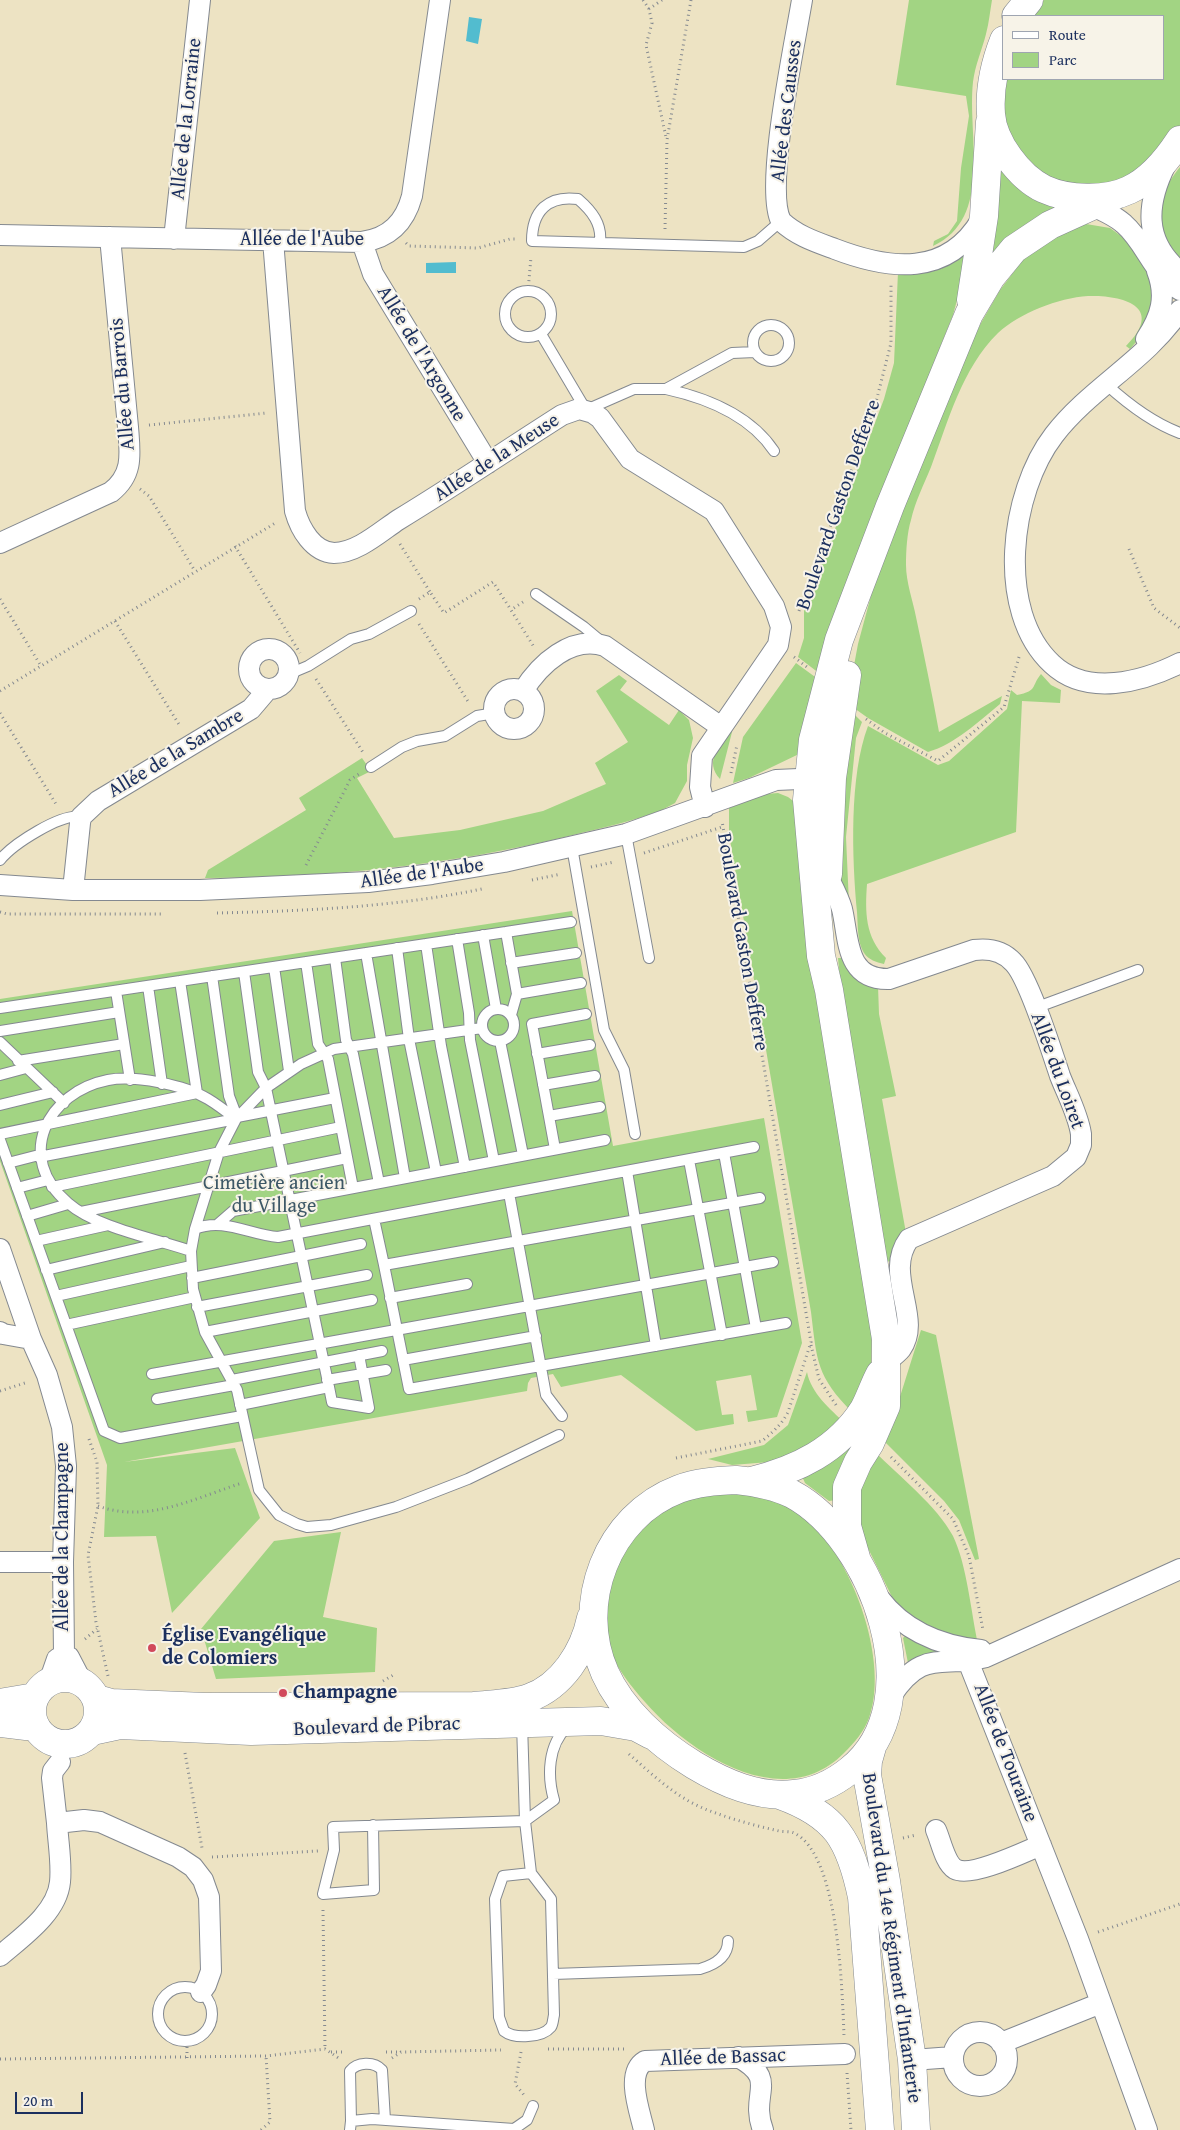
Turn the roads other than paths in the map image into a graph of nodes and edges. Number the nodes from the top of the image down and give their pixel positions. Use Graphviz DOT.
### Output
graph roads {
  1 [pos="200,0"];
  2 [pos="440,0"];
  3 [pos="802,0"];
  4 [pos="1002,45"];
  5 [pos="991,115"];
  6 [pos="1177,145"];
  7 [pos="1104,201"];
  8 [pos="984,216"];
  9 [pos="781,221"];
  10 [pos="0,235"];
  11 [pos="110,237"];
  12 [pos="174,239"];
  13 [pos="273,240"];
  14 [pos="362,242"];
  15 [pos="600,242"];
  16 [pos="1172,270"];
  17 [pos="1180,290"];
  18 [pos="1180,310"];
  19 [pos="969,314"];
  20 [pos="541,334"];
  21 [pos="755,352"];
  22 [pos="1130,364"];
  23 [pos="1107,385"];
  24 [pos="666,389"];
  25 [pos="586,410"];
  26 [pos="1180,433"];
  27 [pos="774,451"];
  28 [pos="488,463"];
  29 [pos="0,543"];
  30 [pos="536,594"];
  31 [pos="411,611"];
  32 [pos="605,646"];
  33 [pos="1180,663"];
  34 [pos="289,674"];
  35 [pos="268,689"];
  36 [pos="523,691"];
  37 [pos="486,714"];
  38 [pos="722,727"];
  39 [pos="371,767"];
  40 [pos="820,778"];
  41 [pos="705,807"];
  42 [pos="73,818"];
  43 [pos="626,834"];
  44 [pos="572,847"];
  45 [pos="0,860"];
  46 [pos="828,877"];
  47 [pos="0,885"];
  48 [pos="73,890"];
  49 [pos="571,922"];
  50 [pos="506,932"];
  51 [pos="483,935"];
  52 [pos="457,939"];
  53 [pos="426,944"];
  54 [pos="397,948"];
  55 [pos="366,953"];
  56 [pos="576,953"];
  57 [pos="335,958"];
  58 [pos="649,958"];
  59 [pos="306,962"];
  60 [pos="511,963"];
  61 [pos="274,967"];
  62 [pos="1138,970"];
  63 [pos="244,972"];
  64 [pos="212,976"];
  65 [pos="180,981"];
  66 [pos="581,983"];
  67 [pos="148,986"];
  68 [pos="830,990"];
  69 [pos="116,991"];
  70 [pos="517,994"];
  71 [pos="0,1008"];
  72 [pos="1035,1008"];
  73 [pos="496,1009"];
  74 [pos="119,1012"];
  75 [pos="586,1014"];
  76 [pos="513,1018"];
  77 [pos="532,1024"];
  78 [pos="482,1028"];
  79 [pos="470,1030"];
  80 [pos="0,1031"];
  81 [pos="439,1034"];
  82 [pos="409,1039"];
  83 [pos="500,1041"];
  84 [pos="380,1043"];
  85 [pos="124,1044"];
  86 [pos="1,1045"];
  87 [pos="590,1045"];
  88 [pos="350,1047"];
  89 [pos="324,1053"];
  90 [pos="537,1054"];
  91 [pos="18,1061"];
  92 [pos="26,1068"];
  93 [pos="289,1072"];
  94 [pos="0,1075"];
  95 [pos="595,1076"];
  96 [pos="130,1080"];
  97 [pos="162,1084"];
  98 [pos="543,1085"];
  99 [pos="266,1088"];
  100 [pos="53,1092"];
  101 [pos="197,1094"];
  102 [pos="335,1098"];
  103 [pos="64,1103"];
  104 [pos="0,1105"];
  105 [pos="600,1108"];
  106 [pos="271,1111"];
  107 [pos="549,1116"];
  108 [pos="237,1118"];
  109 [pos="46,1126"];
  110 [pos="341,1127"];
  111 [pos="0,1134"];
  112 [pos="635,1134"];
  113 [pos="0,1140"];
  114 [pos="277,1140"];
  115 [pos="605,1140"];
  116 [pos="754,1148"];
  117 [pos="556,1149"];
  118 [pos="219,1152"];
  119 [pos="724,1153"];
  120 [pos="39,1156"];
  121 [pos="523,1156"];
  122 [pos="347,1158"];
  123 [pos="689,1160"];
  124 [pos="494,1161"];
  125 [pos="8,1162"];
  126 [pos="465,1166"];
  127 [pos="283,1170"];
  128 [pos="627,1171"];
  129 [pos="436,1172"];
  130 [pos="405,1178"];
  131 [pos="50,1183"];
  132 [pos="379,1183"];
  133 [pos="207,1186"];
  134 [pos="17,1188"];
  135 [pos="353,1188"];
  136 [pos="509,1193"];
  137 [pos="760,1198"];
  138 [pos="290,1200"];
  139 [pos="733,1203"];
  140 [pos="68,1204"];
  141 [pos="699,1209"];
  142 [pos="81,1212"];
  143 [pos="27,1216"];
  144 [pos="374,1219"];
  145 [pos="635,1221"];
  146 [pos="109,1224"];
  147 [pos="218,1224"];
  148 [pos="195,1229"];
  149 [pos="297,1233"];
  150 [pos="36,1242"];
  151 [pos="165,1242"];
  152 [pos="518,1242"];
  153 [pos="361,1244"];
  154 [pos="0,1249"];
  155 [pos="191,1251"];
  156 [pos="301,1256"];
  157 [pos="773,1262"];
  158 [pos="384,1265"];
  159 [pos="191,1266"];
  160 [pos="745,1267"];
  161 [pos="46,1270"];
  162 [pos="711,1273"];
  163 [pos="367,1275"];
  164 [pos="192,1278"];
  165 [pos="467,1284"];
  166 [pos="308,1286"];
  167 [pos="646,1286"];
  168 [pos="56,1296"];
  169 [pos="390,1298"];
  170 [pos="372,1300"];
  171 [pos="196,1302"];
  172 [pos="530,1306"];
  173 [pos="313,1312"];
  174 [pos="786,1323"];
  175 [pos="66,1325"];
  176 [pos="756,1328"];
  177 [pos="397,1329"];
  178 [pos="0,1332"];
  179 [pos="205,1332"];
  180 [pos="722,1335"];
  181 [pos="536,1336"];
  182 [pos="32,1339"];
  183 [pos="320,1344"];
  184 [pos="656,1346"];
  185 [pos="382,1351"];
  186 [pos="359,1355"];
  187 [pos="403,1360"];
  188 [pos="223,1362"];
  189 [pos="324,1362"];
  190 [pos="886,1362"];
  191 [pos="541,1366"];
  192 [pos="386,1370"];
  193 [pos="152,1374"];
  194 [pos="363,1374"];
  195 [pos="233,1383"];
  196 [pos="328,1383"];
  197 [pos="157,1399"];
  198 [pos="240,1405"];
  199 [pos="242,1416"];
  200 [pos="562,1416"];
  201 [pos="559,1435"];
  202 [pos="749,1481"];
  203 [pos="857,1561"];
  204 [pos="0,1562"];
  205 [pos="63,1562"];
  206 [pos="1180,1569"];
  207 [pos="870,1587"];
  208 [pos="593,1610"];
  209 [pos="72,1650"];
  210 [pos="1000,1651"];
  211 [pos="968,1660"];
  212 [pos="96,1689"];
  213 [pos="891,1696"];
  214 [pos="39,1701"];
  215 [pos="0,1703"];
  216 [pos="525,1711"];
  217 [pos="0,1723"];
  218 [pos="572,1723"];
  219 [pos="92,1731"];
  220 [pos="658,1739"];
  221 [pos="872,1747"];
  222 [pos="56,1770"];
  223 [pos="779,1794"];
  224 [pos="525,1821"];
  225 [pos="57,1823"];
  226 [pos="373,1825"];
  227 [pos="936,1830"];
  228 [pos="1041,1845"];
  229 [pos="531,1873"];
  230 [pos="728,1941"];
  231 [pos="0,1956"];
  232 [pos="553,1974"];
  233 [pos="202,1992"];
  234 [pos="1101,2003"];
  235 [pos="1002,2043"];
  236 [pos="845,2054"];
  237 [pos="738,2057"];
  238 [pos="953,2057"];
  239 [pos="912,2060"];
  240 [pos="532,2106"];
  241 [pos="385,2120"];
  242 [pos="350,2125"];
  243 [pos="644,2130"];
  244 [pos="763,2130"];
  245 [pos="880,2130"];
  246 [pos="916,2130"];
  247 [pos="1147,2130"];
  1 -- 12 [label="street, Allée de la Lorraine"];
  2 -- 14 [label="street, Allée de l'Aube"];
  3 -- 9 [label="street, Allée des Causses"];
  4 -- 5 [label="street"];
  5 -- 7 [label="street"];
  5 -- 8 [label="street"];
  6 -- 7 [label="street"];
  6 -- 16 [label="street"];
  7 -- 16 [label="street"];
  7 -- 19 [label="street"];
  8 -- 9 [label="street"];
  8 -- 19 [label="street"];
  9 -- 15 [label="lane"];
  10 -- 11 [label="street, Allée de l'Aube"];
  11 -- 12 [label="street, Allée de l'Aube"];
  11 -- 29 [label="street, Allée du Barrois"];
  12 -- 13 [label="street, Allée de l'Aube"];
  13 -- 14 [label="street, Allée de l'Aube"];
  13 -- 28 [label="street, Allée de la Meuse"];
  14 -- 28 [label="street, Allée de l'Argonne"];
  15 -- 15 [label="lane"];
  16 -- 17 [label="street"];
  16 -- 22 [label="street"];
  18 -- 22 [label="street"];
  19 -- 40 [label="street"];
  20 -- 20 [label="lane"];
  20 -- 25 [label="lane"];
  21 -- 24 [label="lane"];
  22 -- 23 [label="street"];
  23 -- 26 [label="lane"];
  23 -- 33 [label="street"];
  24 -- 25 [label="lane"];
  24 -- 27 [label="lane"];
  25 -- 28 [label="street, Allée de la Meuse"];
  25 -- 38 [label="street, Allée de la Meuse"];
  30 -- 32 [label="lane"];
  31 -- 34 [label="lane, Allée de la Sambre"];
  32 -- 36 [label="street"];
  32 -- 38 [label="street"];
  34 -- 35 [label="street, Allée de la Sambre"];
  34 -- 35 [label="street, Allée de la Sambre"];
  35 -- 42 [label="street, Allée de la Sambre"];
  36 -- 37 [label="street"];
  36 -- 37 [label="street"];
  37 -- 39 [label="lane"];
  38 -- 41 [label="street, Allée de la Meuse"];
  40 -- 41 [label="street, Allée de l'Aube"];
  40 -- 46 [label="street"];
  40 -- 68 [label="street"];
  41 -- 43 [label="street, Allée de l'Aube"];
  42 -- 45 [label="lane, Allée de la Sambre"];
  42 -- 48 [label="street"];
  43 -- 44 [label="street, Allée de l'Aube"];
  43 -- 58 [label="lane"];
  44 -- 48 [label="street, Allée de l'Aube"];
  44 -- 112 [label="lane"];
  46 -- 68 [label="street"];
  46 -- 72 [label="street, Allée du Loiret"];
  47 -- 48 [label="street, Allée de l'Aube"];
  49 -- 50 [label="lane"];
  50 -- 51 [label="lane"];
  50 -- 60 [label="lane"];
  51 -- 52 [label="lane"];
  51 -- 73 [label="lane"];
  52 -- 53 [label="lane"];
  52 -- 79 [label="lane"];
  53 -- 54 [label="lane"];
  53 -- 81 [label="lane"];
  54 -- 55 [label="lane"];
  54 -- 82 [label="lane"];
  55 -- 57 [label="lane"];
  55 -- 84 [label="lane"];
  56 -- 60 [label="lane"];
  57 -- 59 [label="lane"];
  57 -- 88 [label="lane"];
  59 -- 61 [label="lane"];
  59 -- 89 [label="lane"];
  60 -- 70 [label="lane"];
  61 -- 63 [label="lane"];
  61 -- 93 [label="lane"];
  62 -- 72 [label="lane"];
  63 -- 64 [label="lane"];
  63 -- 99 [label="lane"];
  64 -- 65 [label="lane"];
  64 -- 108 [label="lane"];
  65 -- 67 [label="lane"];
  65 -- 101 [label="lane"];
  66 -- 70 [label="lane"];
  67 -- 69 [label="lane"];
  67 -- 97 [label="lane"];
  68 -- 190 [label="street"];
  69 -- 71 [label="lane"];
  69 -- 74 [label="lane"];
  70 -- 76 [label="lane"];
  72 -- 190 [label="street, Allée du Loiret"];
  73 -- 76 [label="lane"];
  73 -- 78 [label="lane"];
  74 -- 80 [label="lane"];
  74 -- 85 [label="lane"];
  75 -- 77 [label="lane"];
  76 -- 77 [label="lane"];
  76 -- 83 [label="lane"];
  77 -- 90 [label="lane"];
  78 -- 79 [label="lane"];
  78 -- 83 [label="lane"];
  79 -- 81 [label="lane"];
  79 -- 124 [label="lane"];
  81 -- 82 [label="lane"];
  81 -- 126 [label="lane"];
  82 -- 84 [label="lane"];
  82 -- 129 [label="lane"];
  83 -- 121 [label="lane"];
  84 -- 88 [label="lane"];
  84 -- 130 [label="lane"];
  85 -- 91 [label="lane"];
  85 -- 96 [label="lane"];
  86 -- 91 [label="lane"];
  87 -- 90 [label="lane"];
  88 -- 89 [label="lane"];
  88 -- 132 [label="lane"];
  89 -- 93 [label="lane"];
  89 -- 102 [label="lane"];
  90 -- 98 [label="lane"];
  91 -- 92 [label="lane"];
  92 -- 94 [label="lane"];
  92 -- 100 [label="lane"];
  93 -- 99 [label="lane"];
  95 -- 98 [label="lane"];
  96 -- 97 [label="lane"];
  96 -- 103 [label="lane"];
  97 -- 101 [label="lane"];
  98 -- 107 [label="lane"];
  99 -- 106 [label="lane"];
  99 -- 108 [label="lane"];
  100 -- 103 [label="lane"];
  100 -- 104 [label="lane"];
  101 -- 108 [label="lane"];
  101 -- 109 [label="lane"];
  102 -- 106 [label="lane"];
  102 -- 110 [label="lane"];
  103 -- 109 [label="lane"];
  105 -- 107 [label="lane"];
  106 -- 108 [label="lane"];
  106 -- 114 [label="lane"];
  107 -- 117 [label="lane"];
  108 -- 118 [label="lane"];
  108 -- 120 [label="lane"];
  109 -- 111 [label="lane"];
  109 -- 120 [label="lane"];
  110 -- 114 [label="lane"];
  110 -- 122 [label="lane"];
  113 -- 125 [label="lane"];
  114 -- 118 [label="lane"];
  114 -- 127 [label="lane"];
  115 -- 117 [label="lane"];
  116 -- 119 [label="lane"];
  117 -- 121 [label="lane"];
  118 -- 131 [label="lane"];
  118 -- 133 [label="lane"];
  119 -- 123 [label="lane"];
  119 -- 139 [label="lane"];
  120 -- 125 [label="lane"];
  120 -- 131 [label="lane"];
  121 -- 124 [label="lane"];
  122 -- 127 [label="lane"];
  122 -- 135 [label="lane"];
  123 -- 128 [label="lane"];
  123 -- 141 [label="lane"];
  124 -- 126 [label="lane"];
  125 -- 134 [label="lane"];
  126 -- 129 [label="lane"];
  127 -- 133 [label="lane"];
  127 -- 138 [label="lane"];
  128 -- 136 [label="lane"];
  128 -- 145 [label="lane"];
  129 -- 130 [label="lane"];
  130 -- 132 [label="lane"];
  131 -- 134 [label="lane"];
  131 -- 140 [label="lane"];
  132 -- 135 [label="lane"];
  133 -- 142 [label="lane"];
  133 -- 148 [label="lane"];
  134 -- 143 [label="lane"];
  135 -- 138 [label="lane"];
  136 -- 144 [label="lane"];
  136 -- 152 [label="lane"];
  137 -- 139 [label="lane"];
  138 -- 147 [label="lane"];
  138 -- 149 [label="lane"];
  139 -- 141 [label="lane"];
  139 -- 160 [label="lane"];
  140 -- 142 [label="lane"];
  140 -- 143 [label="lane"];
  141 -- 145 [label="lane"];
  141 -- 162 [label="lane"];
  142 -- 146 [label="lane"];
  143 -- 150 [label="lane"];
  144 -- 149 [label="lane"];
  144 -- 158 [label="lane"];
  145 -- 152 [label="lane"];
  145 -- 167 [label="lane"];
  146 -- 150 [label="lane"];
  146 -- 151 [label="lane"];
  147 -- 148 [label="lane"];
  147 -- 149 [label="lane"];
  148 -- 155 [label="lane"];
  149 -- 156 [label="lane"];
  150 -- 161 [label="lane"];
  151 -- 155 [label="lane"];
  151 -- 161 [label="lane"];
  152 -- 158 [label="lane"];
  152 -- 172 [label="lane"];
  153 -- 156 [label="lane"];
  154 -- 182 [label="street, Allée de la Champagne"];
  155 -- 159 [label="lane"];
  156 -- 164 [label="lane"];
  156 -- 166 [label="lane"];
  157 -- 160 [label="lane"];
  158 -- 169 [label="lane"];
  159 -- 164 [label="lane"];
  159 -- 168 [label="lane"];
  160 -- 162 [label="lane"];
  160 -- 176 [label="lane"];
  161 -- 168 [label="lane"];
  162 -- 167 [label="lane"];
  162 -- 180 [label="lane"];
  163 -- 166 [label="lane"];
  164 -- 171 [label="lane"];
  165 -- 169 [label="lane"];
  166 -- 171 [label="lane"];
  166 -- 173 [label="lane"];
  167 -- 172 [label="lane"];
  167 -- 184 [label="lane"];
  168 -- 175 [label="lane"];
  169 -- 177 [label="lane"];
  170 -- 173 [label="lane"];
  171 -- 175 [label="lane"];
  171 -- 179 [label="lane"];
  172 -- 177 [label="lane"];
  172 -- 181 [label="lane"];
  173 -- 179 [label="lane"];
  173 -- 183 [label="lane"];
  174 -- 176 [label="lane"];
  175 -- 199 [label="lane"];
  176 -- 180 [label="lane"];
  177 -- 183 [label="lane"];
  177 -- 187 [label="lane"];
  178 -- 182 [label="street"];
  179 -- 188 [label="lane"];
  180 -- 184 [label="lane"];
  181 -- 187 [label="lane"];
  181 -- 191 [label="lane"];
  182 -- 205 [label="street, Allée de la Champagne"];
  183 -- 188 [label="lane"];
  183 -- 189 [label="lane"];
  184 -- 191 [label="lane"];
  185 -- 186 [label="lane"];
  186 -- 189 [label="lane"];
  186 -- 194 [label="lane"];
  187 -- 191 [label="lane"];
  188 -- 193 [label="lane"];
  188 -- 195 [label="lane"];
  189 -- 195 [label="lane"];
  189 -- 196 [label="lane"];
  190 -- 202 [label="street"];
  190 -- 203 [label="street"];
  191 -- 200 [label="lane"];
  192 -- 194 [label="lane"];
  194 -- 196 [label="lane"];
  194 -- 196 [label="lane"];
  195 -- 197 [label="lane"];
  195 -- 198 [label="lane"];
  196 -- 198 [label="lane"];
  198 -- 199 [label="lane"];
  199 -- 201 [label="lane"];
  202 -- 203 [label="street"];
  202 -- 208 [label="street"];
  203 -- 207 [label="street"];
  204 -- 205 [label="street"];
  205 -- 209 [label="street, Allée de la Champagne"];
  206 -- 210 [label="street"];
  207 -- 210 [label="street"];
  207 -- 213 [label="street"];
  208 -- 216 [label="street, Boulevard de Pibrac"];
  208 -- 220 [label="street"];
  209 -- 212 [label="street, Allée de la Champagne"];
  209 -- 214 [label="street, Allée de la Champagne"];
  210 -- 211 [label="street"];
  211 -- 213 [label="street"];
  211 -- 228 [label="street, Allée de Touraine"];
  212 -- 214 [label="street"];
  212 -- 216 [label="street, Boulevard de Pibrac"];
  212 -- 219 [label="street"];
  213 -- 221 [label="street"];
  214 -- 215 [label="street"];
  214 -- 217 [label="street"];
  214 -- 219 [label="street"];
  216 -- 218 [label="street, Boulevard de Pibrac"];
  216 -- 219 [label="street, Boulevard de Pibrac"];
  216 -- 224 [label="lane"];
  218 -- 220 [label="street, Boulevard de Pibrac"];
  218 -- 224 [label="lane"];
  220 -- 223 [label="street"];
  221 -- 223 [label="street"];
  221 -- 239 [label="street, Boulevard du 14e Régiment d'Infanterie"];
  222 -- 225 [label="street"];
  223 -- 245 [label="street, Boulevard du 14e Régiment d'Infanterie"];
  224 -- 226 [label="lane"];
  224 -- 229 [label="lane"];
  225 -- 231 [label="street"];
  225 -- 233 [label="street"];
  226 -- 226 [label="lane"];
  227 -- 228 [label="street, Allée de Touraine"];
  228 -- 234 [label="street, Allée de Touraine"];
  229 -- 232 [label="lane"];
  229 -- 232 [label="lane"];
  230 -- 232 [label="lane"];
  233 -- 233 [label="lane"];
  234 -- 235 [label="street"];
  234 -- 247 [label="street, Allée de Touraine"];
  235 -- 238 [label="street"];
  235 -- 238 [label="street"];
  236 -- 237 [label="street, Allée de Bassac"];
  237 -- 243 [label="street, Allée de Bassac"];
  237 -- 244 [label="street"];
  238 -- 239 [label="street"];
  239 -- 246 [label="street, Boulevard du 14e Régiment d'Infanterie"];
  240 -- 241 [label="lane"];
  241 -- 242 [label="lane"];
  241 -- 242 [label="lane"];
}
